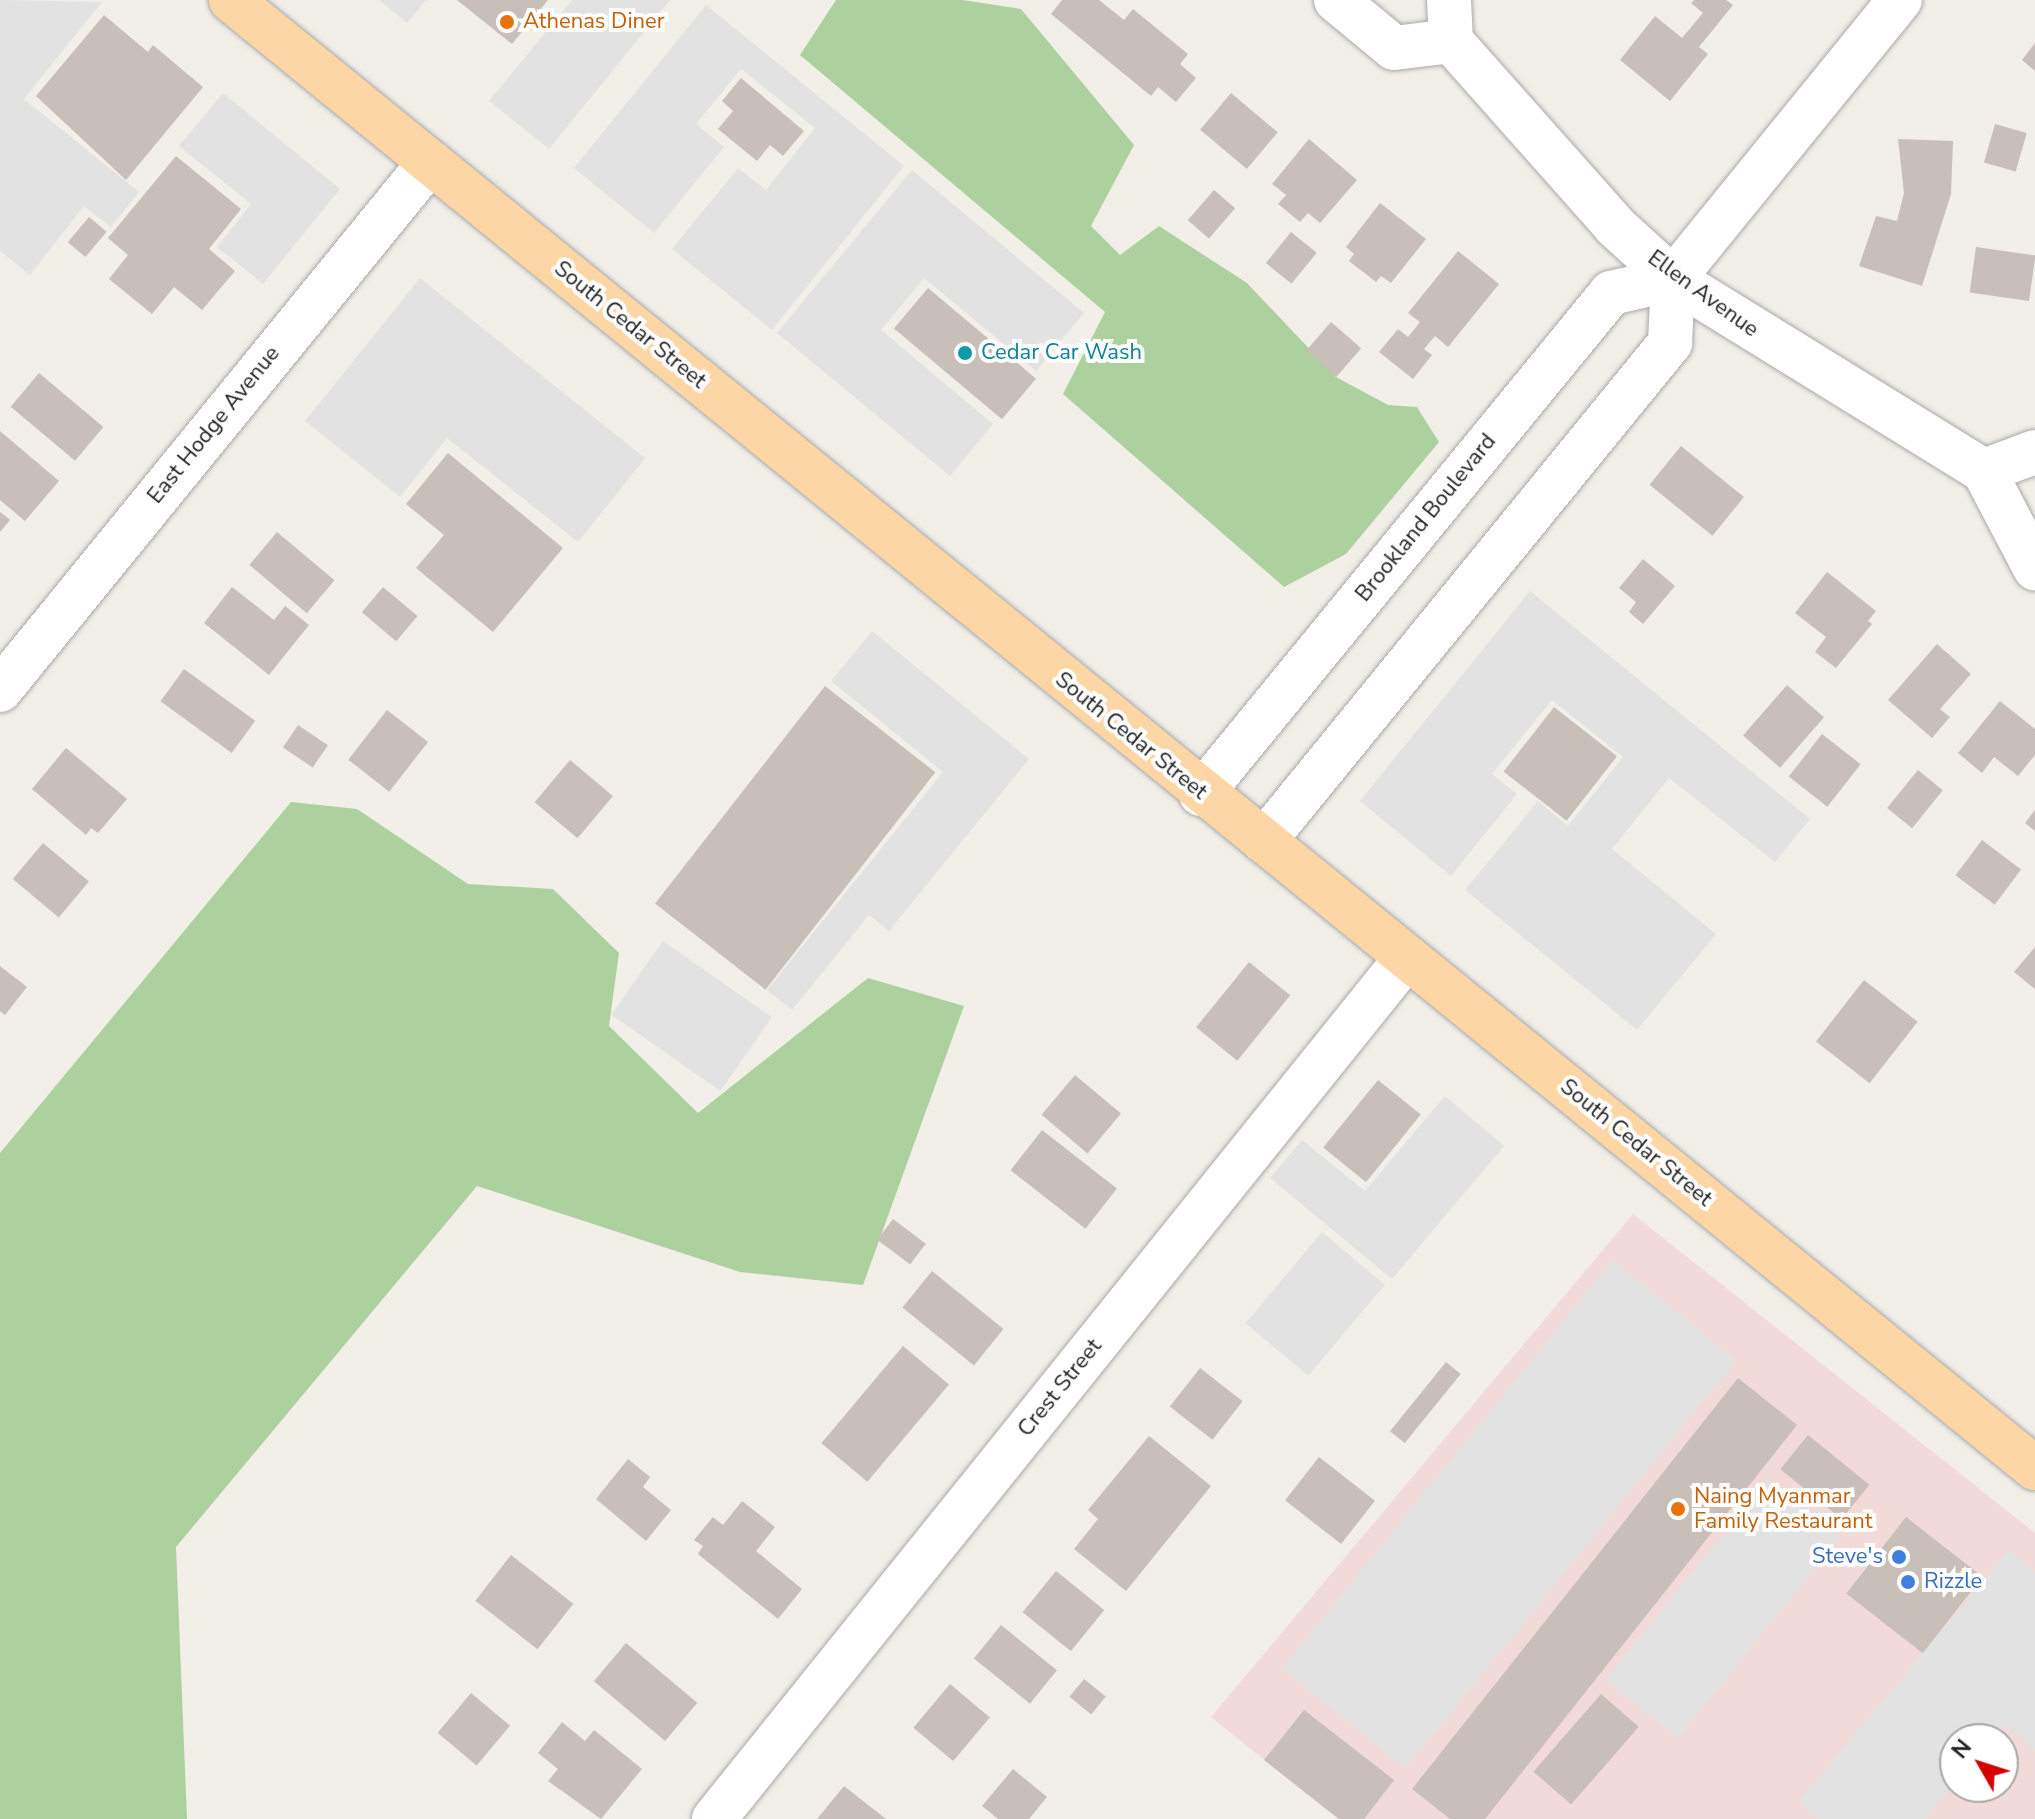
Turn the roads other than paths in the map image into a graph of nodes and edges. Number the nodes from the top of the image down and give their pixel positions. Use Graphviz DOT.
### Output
graph roads {
  1 [pos="231,0"];
  2 [pos="1336,0"];
  3 [pos="1900,0"];
  4 [pos="1450,21"];
  5 [pos="430,162"];
  6 [pos="1673,279"];
  7 [pos="2035,452"];
  8 [pos="1984,471"];
  9 [pos="2035,568"];
  10 [pos="0,690"];
  11 [pos="1201,794"];
  12 [pos="1264,841"];
  13 [pos="1407,957"];
  14 [pos="2035,1468"];
  15 [pos="714,1819"];
  1 -- 5 [label="main road, South Cedar Street"];
  2 -- 4 [label="street, Ellen Avenue"];
  3 -- 6 [label="street"];
  4 -- 6 [label="street, Ellen Avenue"];
  5 -- 10 [label="street, East Hodge Avenue"];
  5 -- 11 [label="main road, South Cedar Street"];
  6 -- 8 [label="street, Ellen Avenue"];
  6 -- 11 [label="street, Brookland Boulevard"];
  6 -- 12 [label="street"];
  7 -- 8 [label="street"];
  8 -- 9 [label="street"];
  11 -- 12 [label="main road, South Cedar Street"];
  12 -- 13 [label="main road, South Cedar Street"];
  13 -- 14 [label="main road, South Cedar Street"];
  13 -- 15 [label="street, Crest Street"];
}
